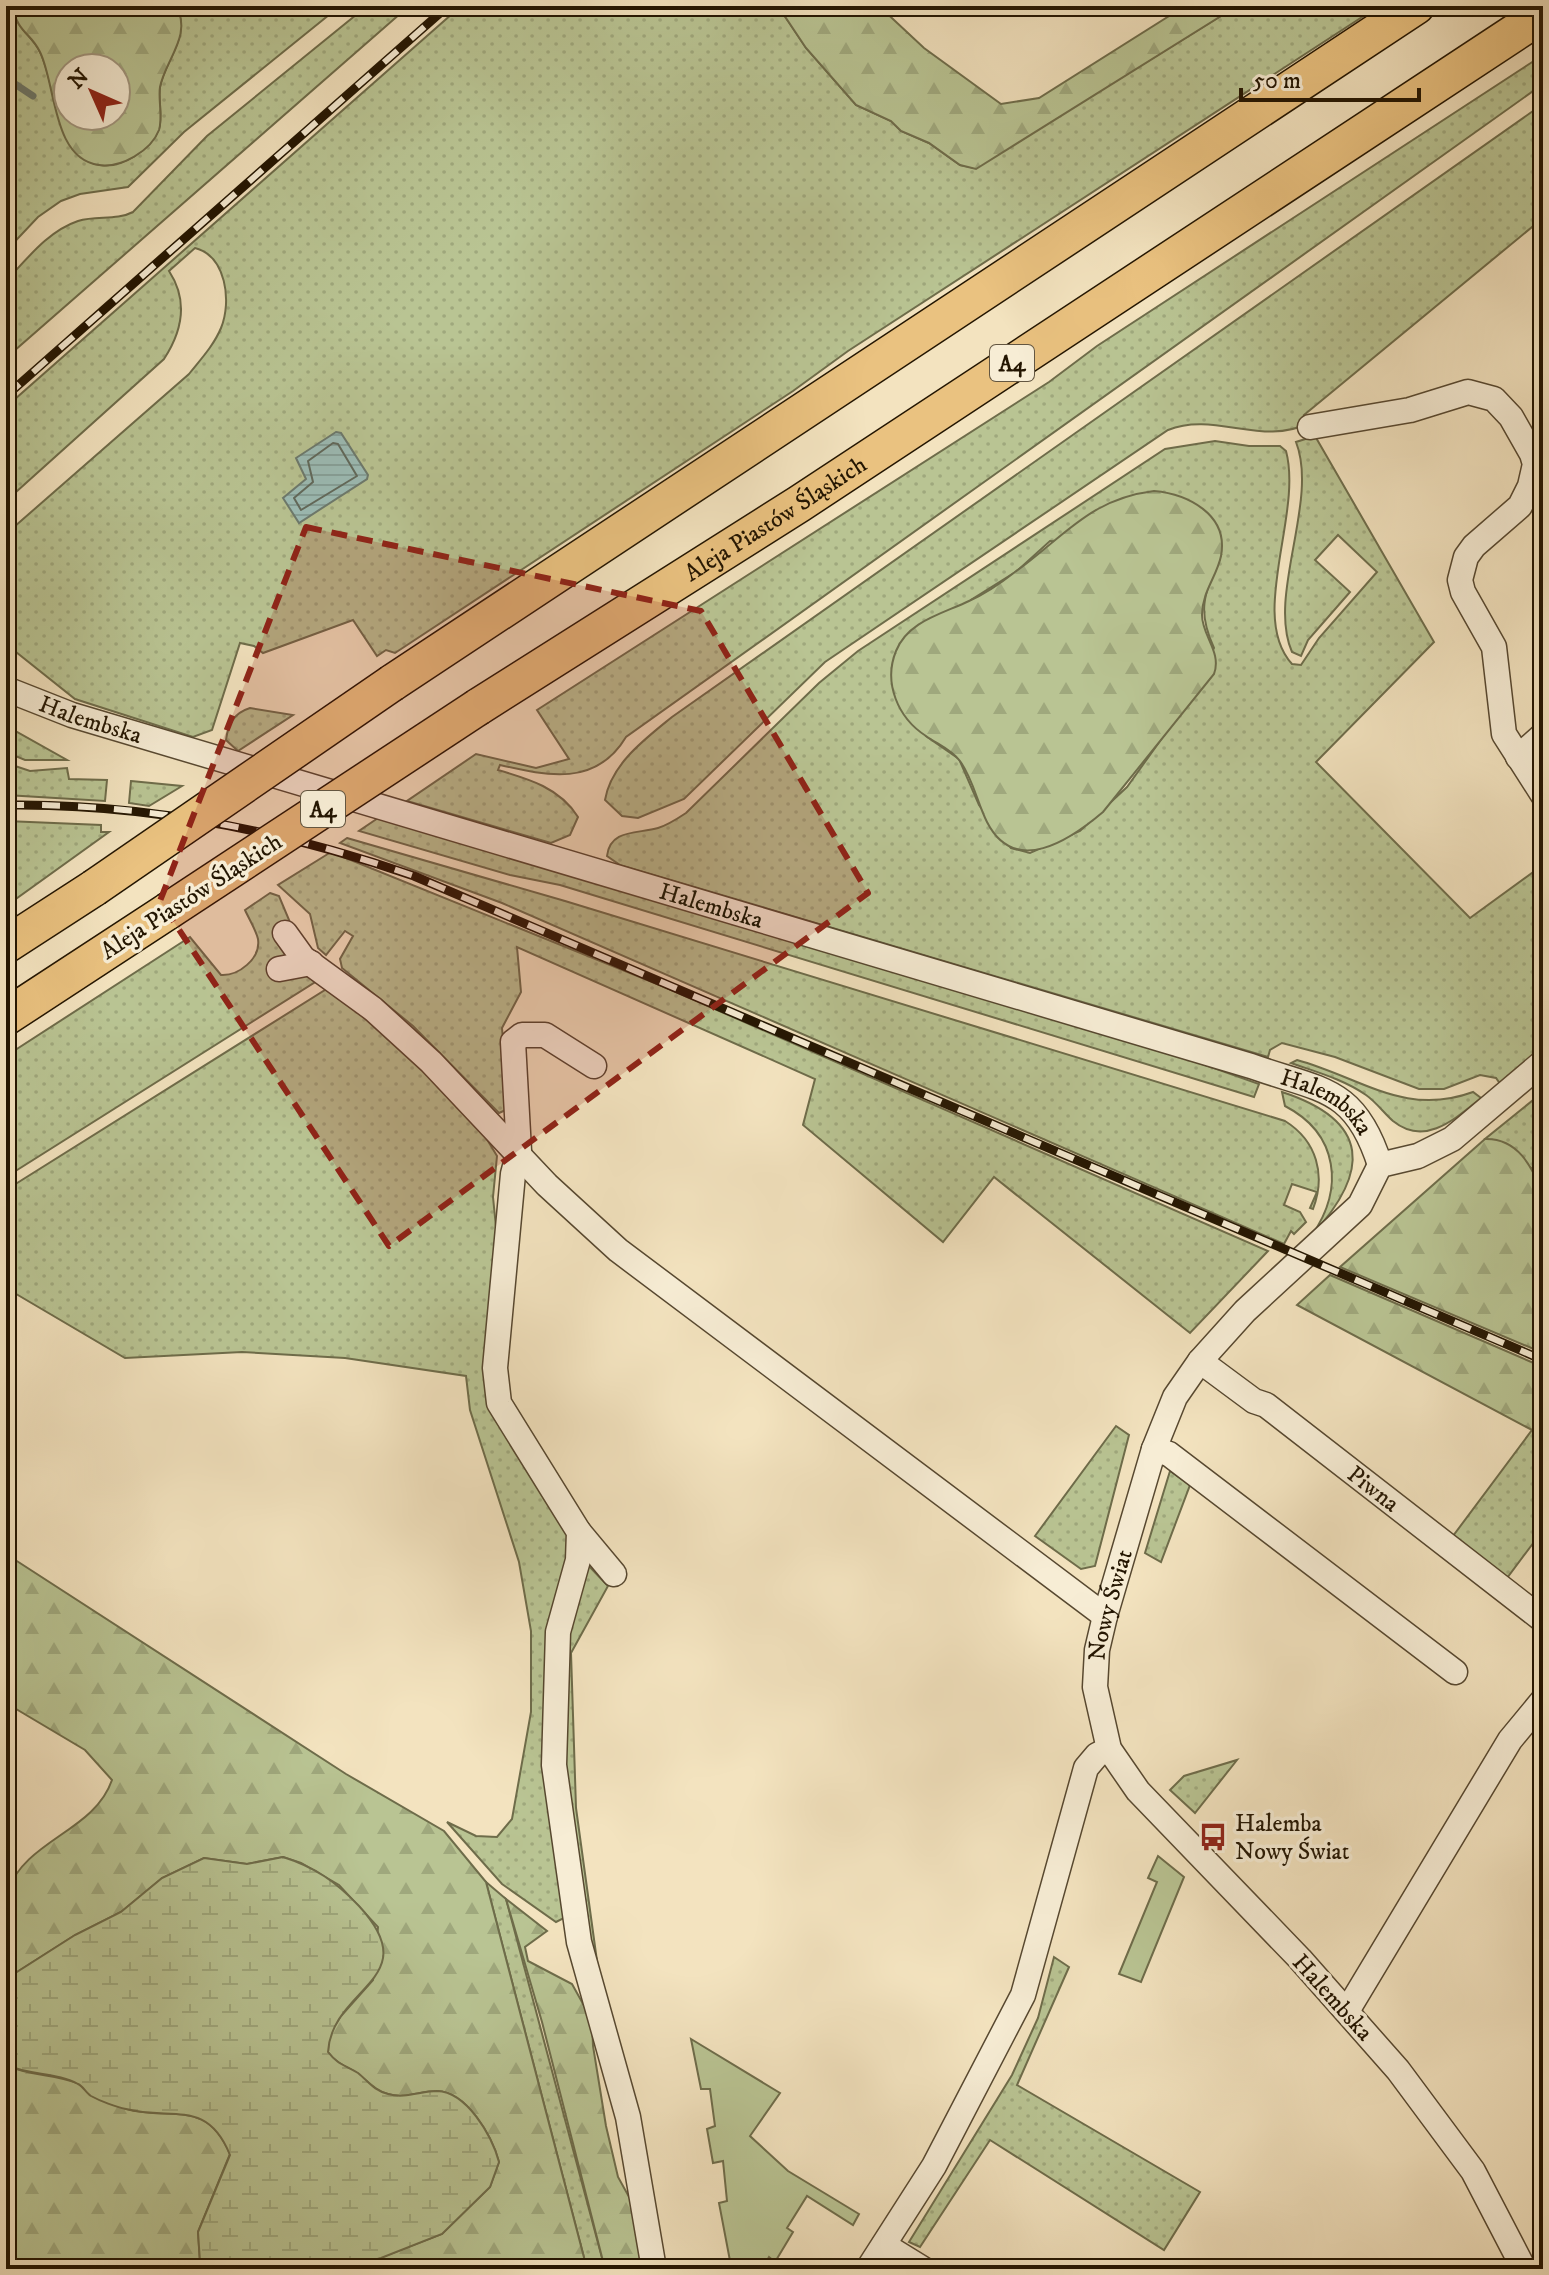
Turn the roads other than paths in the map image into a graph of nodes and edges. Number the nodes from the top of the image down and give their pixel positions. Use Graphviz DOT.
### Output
graph roads {
  1 [pos="1416,6"];
  2 [pos="1543,14"];
  3 [pos="1310,427"];
  4 [pos="6,689"];
  5 [pos="1543,735"];
  6 [pos="1518,757"];
  7 [pos="1543,795"];
  8 [pos="285,933"];
  9 [pos="6,945"];
  10 [pos="311,963"];
  11 [pos="279,969"];
  12 [pos="6,1017"];
  13 [pos="1543,1062"];
  14 [pos="594,1066"];
  15 [pos="519,1151"];
  16 [pos="1380,1165"];
  17 [pos="1200,1361"];
  18 [pos="1154,1449"];
  19 [pos="579,1532"];
  20 [pos="614,1574"];
  21 [pos="1105,1616"];
  22 [pos="1543,1620"];
  23 [pos="1455,1672"];
  24 [pos="1543,1700"];
  25 [pos="1109,1749"];
  26 [pos="1347,2011"];
  27 [pos="884,2245"];
  28 [pos="654,2269"];
  29 [pos="868,2269"];
  30 [pos="923,2269"];
  31 [pos="1524,2269"];
  1 -- 9 [label="highway, bridge"];
  2 -- 12 [label="highway, Aleja Piastów Śląskich / A4, bridge"];
  3 -- 6 [label="street"];
  4 -- 16 [label="street, Halembska"];
  5 -- 6 [label="street"];
  6 -- 7 [label="street"];
  8 -- 10 [label="street"];
  10 -- 11 [label="street"];
  10 -- 15 [label="street"];
  13 -- 16 [label="street"];
  14 -- 15 [label="street"];
  15 -- 19 [label="street"];
  15 -- 21 [label="street"];
  16 -- 17 [label="street, Nowy Świat"];
  17 -- 18 [label="street, Nowy Świat"];
  17 -- 22 [label="street, Piwna"];
  18 -- 21 [label="street, Nowy Świat"];
  18 -- 23 [label="street"];
  19 -- 20 [label="street"];
  19 -- 28 [label="street"];
  21 -- 25 [label="street, Nowy Świat"];
  24 -- 26 [label="street"];
  25 -- 26 [label="street, Halembska"];
  25 -- 27 [label="street"];
  26 -- 31 [label="street, Halembska"];
  27 -- 29 [label="street"];
  27 -- 30 [label="street"];
}
